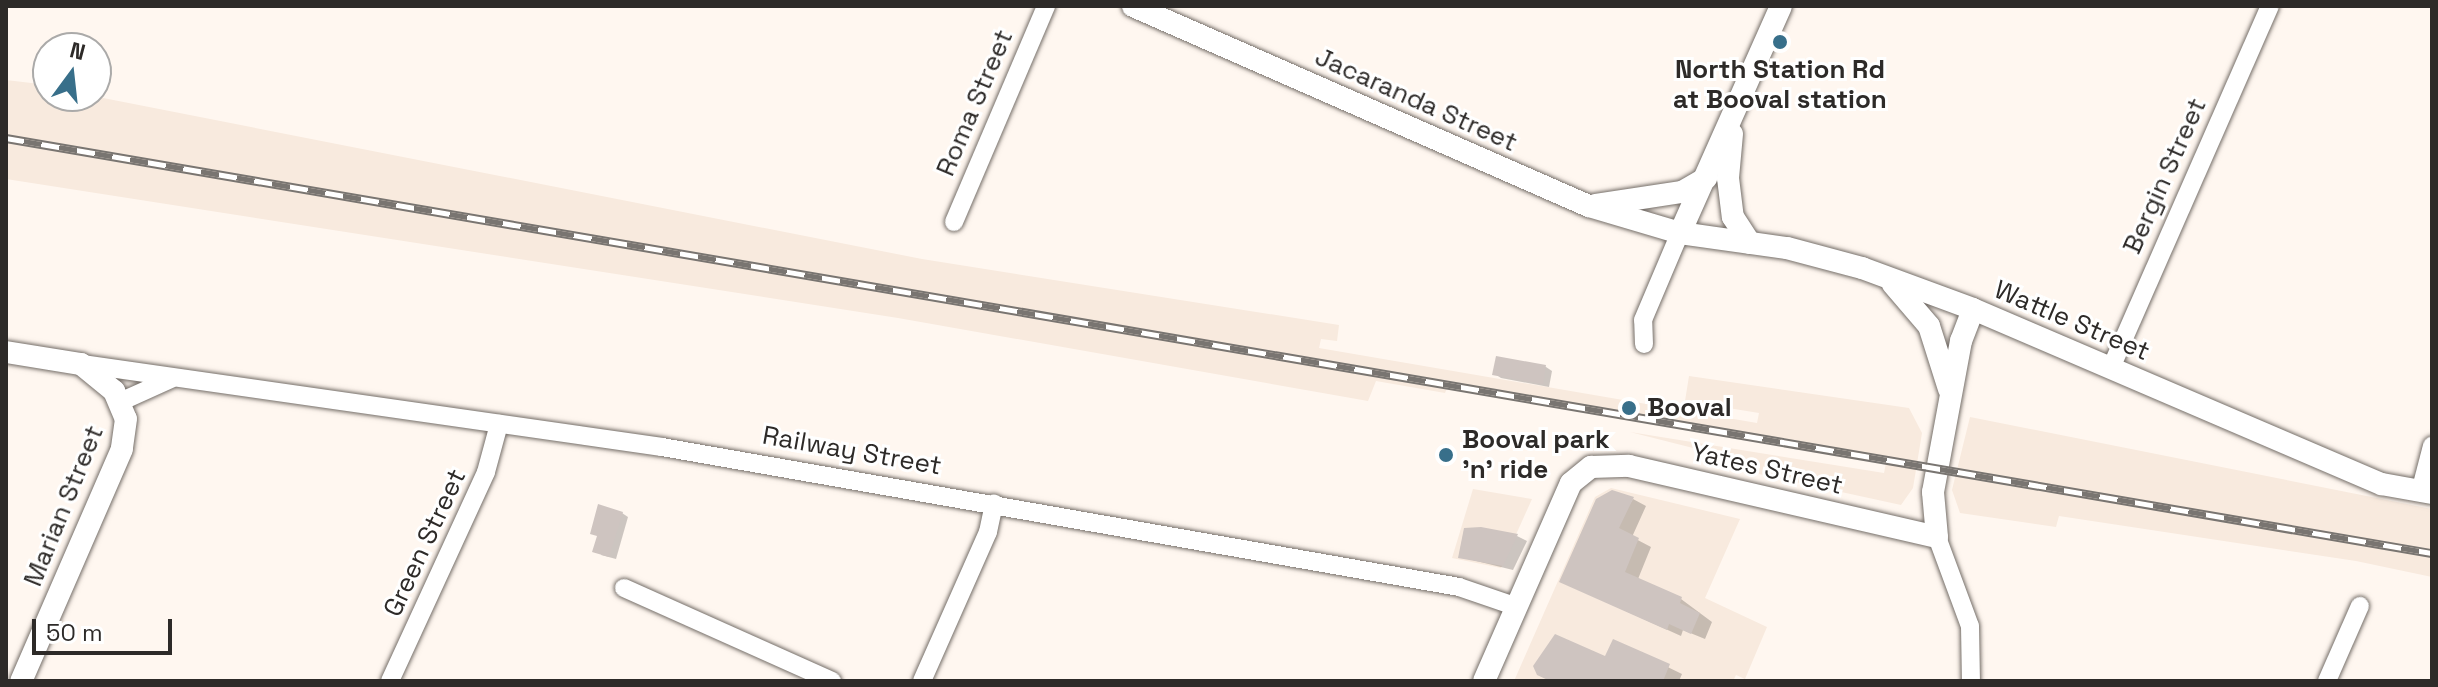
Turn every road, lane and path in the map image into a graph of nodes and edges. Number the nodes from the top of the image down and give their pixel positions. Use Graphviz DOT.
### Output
graph roads {
  1 [pos="1046,6"];
  2 [pos="1133,6"];
  3 [pos="1781,6"];
  4 [pos="2270,6"];
  5 [pos="1733,117"];
  6 [pos="1706,178"];
  7 [pos="1589,206"];
  8 [pos="954,222"];
  9 [pos="1680,233"];
  10 [pos="1750,243"];
  11 [pos="1884,277"];
  12 [pos="1973,309"];
  13 [pos="1644,344"];
  14 [pos="6,352"];
  15 [pos="81,364"];
  16 [pos="2111,368"];
  17 [pos="171,379"];
  18 [pos="1950,394"];
  19 [pos="122,401"];
  20 [pos="499,424"];
  21 [pos="2432,446"];
  22 [pos="2426,492"];
  23 [pos="994,504"];
  24 [pos="1937,537"];
  25 [pos="624,588"];
  26 [pos="2360,606"];
  27 [pos="1517,607"];
  28 [pos="21,681"];
  29 [pos="390,681"];
  30 [pos="832,681"];
  31 [pos="922,681"];
  32 [pos="1484,681"];
  33 [pos="1971,681"];
  34 [pos="2327,681"];
  1 -- 8 [label="street, Roma Street"];
  2 -- 7 [label="street, Jacaranda Street"];
  3 -- 5 [label="street"];
  4 -- 16 [label="street, Bergin Street"];
  5 -- 6 [label="street"];
  5 -- 10 [label="street"];
  6 -- 7 [label="street"];
  6 -- 9 [label="street"];
  7 -- 9 [label="street, Jacaranda Street"];
  9 -- 10 [label="street, Wattle Street"];
  9 -- 13 [label="street"];
  10 -- 11 [label="street, Wattle Street"];
  11 -- 12 [label="street, Wattle Street"];
  11 -- 18 [label="street"];
  12 -- 16 [label="street, Wattle Street"];
  12 -- 18 [label="street"];
  14 -- 15 [label="street, Railway Street"];
  15 -- 17 [label="street, Railway Street"];
  15 -- 19 [label="street, Marian Street"];
  16 -- 22 [label="street, Wattle Street"];
  17 -- 19 [label="street"];
  17 -- 20 [label="street, Railway Street"];
  18 -- 24 [label="street"];
  19 -- 28 [label="street, Marian Street"];
  20 -- 23 [label="street, Railway Street"];
  20 -- 29 [label="street, Green Street"];
  21 -- 22 [label="street"];
  23 -- 27 [label="street, Railway Street"];
  23 -- 31 [label="street"];
  24 -- 27 [label="street, Yates Street"];
  24 -- 33 [label="street"];
  25 -- 30 [label="street"];
  26 -- 34 [label="street"];
  27 -- 32 [label="street"];
}
